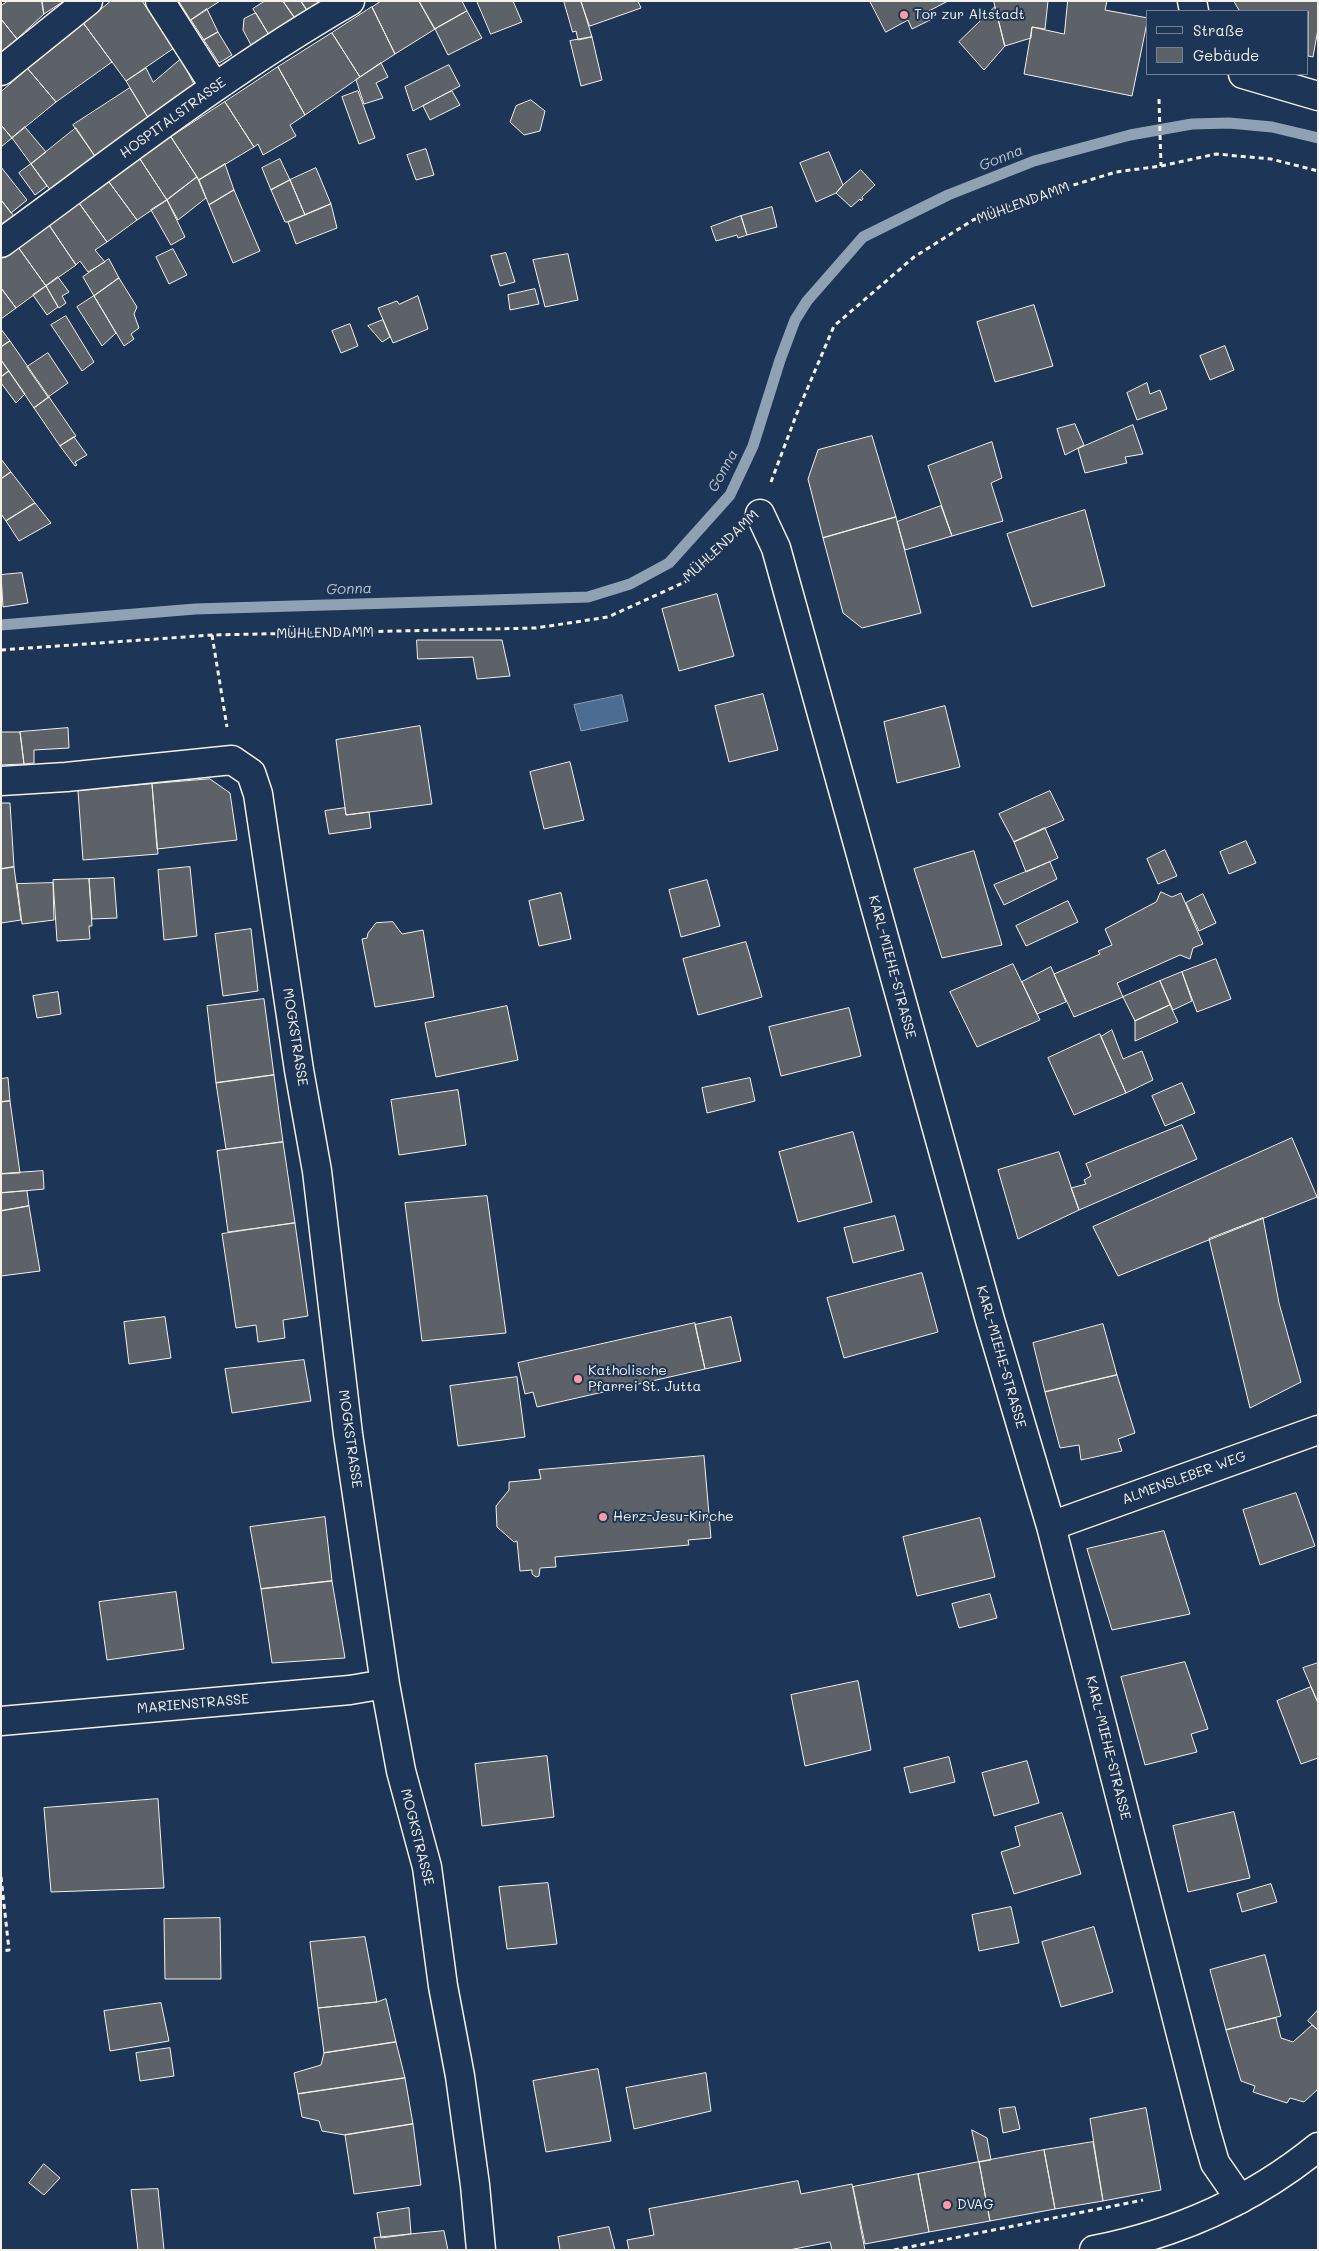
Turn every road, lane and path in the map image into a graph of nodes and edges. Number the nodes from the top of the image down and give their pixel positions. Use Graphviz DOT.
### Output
graph roads {
  1 [pos="88,1"];
  2 [pos="160,1"];
  3 [pos="350,1"];
  4 [pos="1,71"];
  5 [pos="1246,75"];
  6 [pos="215,87"];
  7 [pos="1318,96"];
  8 [pos="1159,99"];
  9 [pos="1161,166"];
  10 [pos="1318,171"];
  11 [pos="1,243"];
  12 [pos="760,514"];
  13 [pos="212,635"];
  14 [pos="1,650"];
  15 [pos="232,760"];
  16 [pos="1,781"];
  17 [pos="1318,1430"];
  18 [pos="1051,1526"];
  19 [pos="385,1684"];
  20 [pos="1,1721"];
  21 [pos="1,1877"];
  22 [pos="1,1951"];
  23 [pos="1318,2147"];
  24 [pos="1149,2199"];
  25 [pos="1240,2199"];
  26 [pos="481,2250"];
  27 [pos="894,2250"];
  28 [pos="1094,2250"];
  1 -- 4 [label="street"];
  2 -- 6 [label="street"];
  3 -- 6 [label="street, HOSPITALSTRASSE"];
  5 -- 7 [label="street"];
  6 -- 11 [label="street, HOSPITALSTRASSE"];
  8 -- 9 [label="path"];
  9 -- 10 [label="path, MÜHLENDAMM"];
  9 -- 12 [label="path, MÜHLENDAMM"];
  12 -- 13 [label="path, MÜHLENDAMM"];
  12 -- 18 [label="street, KARL-MIEHE-STRASSE"];
  13 -- 14 [label="path, MÜHLENDAMM"];
  13 -- 15 [label="path"];
  15 -- 16 [label="street"];
  15 -- 19 [label="street, MOGKSTRASSE"];
  17 -- 18 [label="street, ALMENSLEBER WEG"];
  18 -- 25 [label="street, KARL-MIEHE-STRASSE"];
  19 -- 20 [label="street, MARIENSTRASSE"];
  19 -- 26 [label="street, MOGKSTRASSE"];
  21 -- 22 [label="path"];
  23 -- 25 [label="street"];
  24 -- 27 [label="path"];
  25 -- 28 [label="street"];
}
